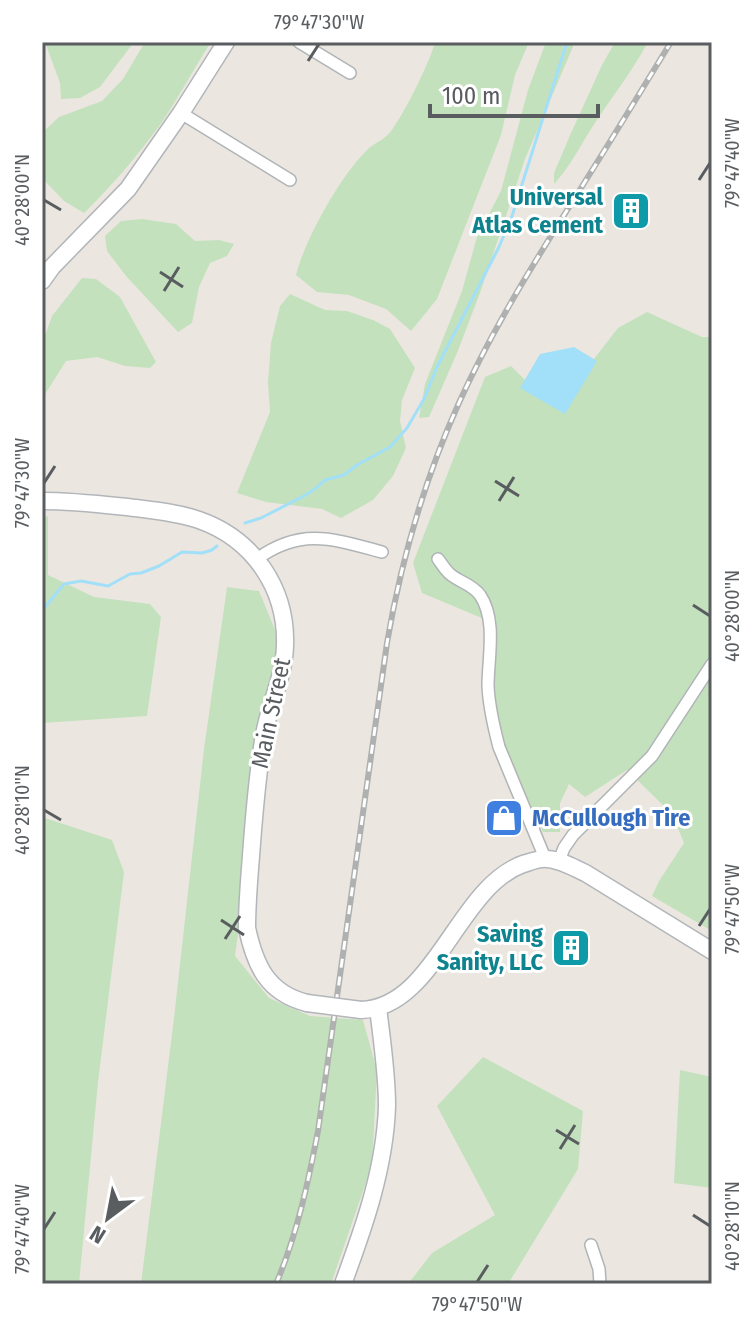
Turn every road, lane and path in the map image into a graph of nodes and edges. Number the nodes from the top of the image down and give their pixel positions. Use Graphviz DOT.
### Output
graph roads {
  1 [pos="226,42"];
  2 [pos="299,42"];
  3 [pos="350,73"];
  4 [pos="181,113"];
  5 [pos="290,180"];
  6 [pos="42,281"];
  7 [pos="42,501"];
  8 [pos="382,552"];
  9 [pos="257,559"];
  10 [pos="438,559"];
  11 [pos="712,664"];
  12 [pos="552,860"];
  13 [pos="712,951"];
  14 [pos="369,1009"];
  15 [pos="591,1245"];
  16 [pos="343,1284"];
  17 [pos="600,1284"];
  1 -- 4 [label="street"];
  2 -- 3 [label="street"];
  4 -- 5 [label="street"];
  4 -- 6 [label="street"];
  7 -- 9 [label="street, Main Street"];
  8 -- 9 [label="street"];
  9 -- 14 [label="street, Main Street, bridge"];
  10 -- 12 [label="street"];
  11 -- 12 [label="street"];
  12 -- 13 [label="street"];
  12 -- 14 [label="street"];
  14 -- 16 [label="street"];
  15 -- 17 [label="street"];
}
